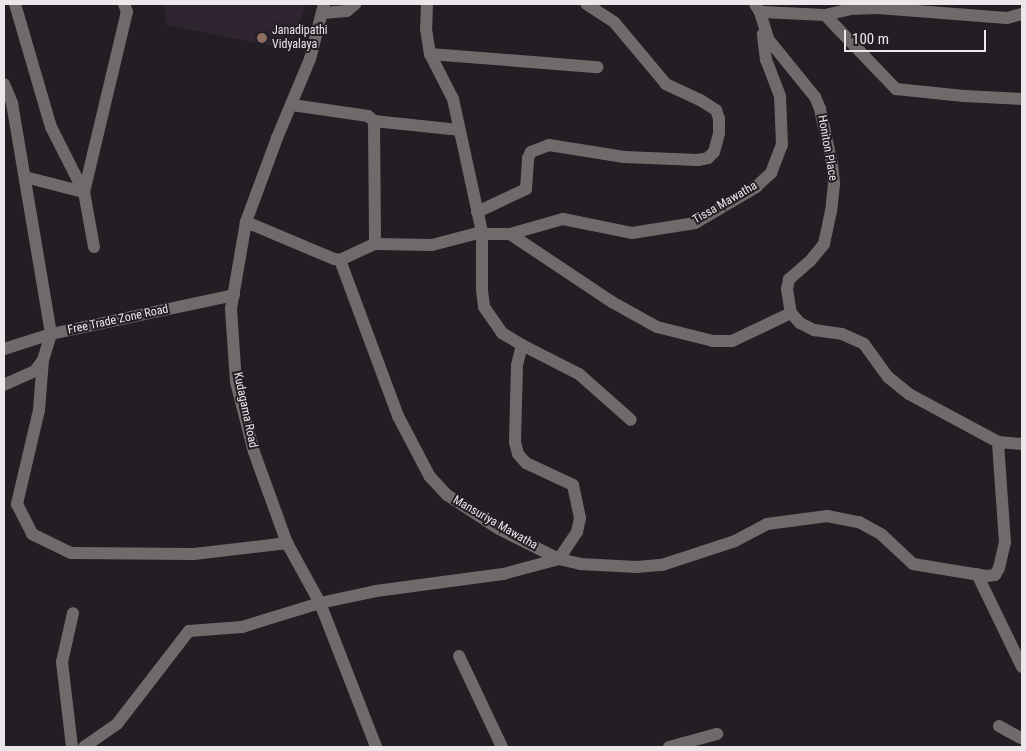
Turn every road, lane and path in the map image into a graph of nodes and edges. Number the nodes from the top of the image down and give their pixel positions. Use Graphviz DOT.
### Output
graph roads {
  1 [pos="15,4"];
  2 [pos="124,4"];
  3 [pos="355,4"];
  4 [pos="427,4"];
  5 [pos="586,4"];
  6 [pos="758,6"];
  7 [pos="323,8"];
  8 [pos="827,10"];
  9 [pos="1022,14"];
  10 [pos="430,54"];
  11 [pos="597,68"];
  12 [pos="4,84"];
  13 [pos="1022,99"];
  14 [pos="292,105"];
  15 [pos="374,121"];
  16 [pos="459,130"];
  17 [pos="25,177"];
  18 [pos="84,192"];
  19 [pos="477,212"];
  20 [pos="246,222"];
  21 [pos="482,233"];
  22 [pos="510,234"];
  23 [pos="375,244"];
  24 [pos="94,247"];
  25 [pos="340,260"];
  26 [pos="234,295"];
  27 [pos="791,313"];
  28 [pos="52,334"];
  29 [pos="522,345"];
  30 [pos="4,349"];
  31 [pos="44,360"];
  32 [pos="4,385"];
  33 [pos="631,420"];
  34 [pos="998,442"];
  35 [pos="1022,444"];
  36 [pos="287,543"];
  37 [pos="559,559"];
  38 [pos="977,574"];
  39 [pos="320,603"];
  40 [pos="73,613"];
  41 [pos="459,656"];
  42 [pos="1022,667"];
  43 [pos="999,726"];
  44 [pos="717,734"];
  45 [pos="1022,739"];
  46 [pos="72,747"];
  47 [pos="84,747"];
  48 [pos="376,747"];
  49 [pos="502,747"];
  50 [pos="669,747"];
  1 -- 18 [label="street"];
  2 -- 18 [label="street"];
  3 -- 7 [label="street"];
  4 -- 10 [label="street"];
  5 -- 19 [label="street"];
  6 -- 8 [label="street"];
  6 -- 22 [label="street, Tissa Mawatha"];
  6 -- 27 [label="street, Honiton Place"];
  7 -- 14 [label="street, Kudagama Road"];
  8 -- 9 [label="street"];
  8 -- 13 [label="street"];
  10 -- 11 [label="street"];
  10 -- 16 [label="street"];
  12 -- 17 [label="street"];
  14 -- 15 [label="street"];
  14 -- 20 [label="street, Kudagama Road"];
  15 -- 16 [label="street"];
  15 -- 23 [label="street"];
  16 -- 19 [label="street"];
  17 -- 18 [label="street"];
  17 -- 28 [label="street"];
  18 -- 24 [label="street"];
  19 -- 21 [label="street"];
  20 -- 25 [label="street"];
  20 -- 26 [label="street, Kudagama Road"];
  21 -- 22 [label="street, Tissa Mawatha"];
  21 -- 23 [label="street, Tissa Mawatha"];
  21 -- 29 [label="street"];
  22 -- 27 [label="street"];
  23 -- 25 [label="street"];
  25 -- 37 [label="street, Mansuriya Mawatha"];
  26 -- 28 [label="street, Free Trade Zone Road"];
  26 -- 36 [label="street, Kudagama Road"];
  27 -- 34 [label="street"];
  28 -- 30 [label="street, Free Trade Zone Road"];
  28 -- 31 [label="street"];
  29 -- 33 [label="street"];
  29 -- 37 [label="street"];
  31 -- 32 [label="street"];
  31 -- 36 [label="street"];
  34 -- 35 [label="street"];
  34 -- 38 [label="street"];
  36 -- 39 [label="street, Kudagama Road"];
  37 -- 38 [label="street"];
  37 -- 39 [label="street, Mansuriya Mawatha"];
  38 -- 42 [label="street"];
  39 -- 47 [label="street, Mansuriya Mawatha"];
  39 -- 48 [label="street, Kudagama Road"];
  40 -- 46 [label="street"];
  41 -- 49 [label="street"];
  43 -- 45 [label="street"];
  44 -- 50 [label="street"];
}
